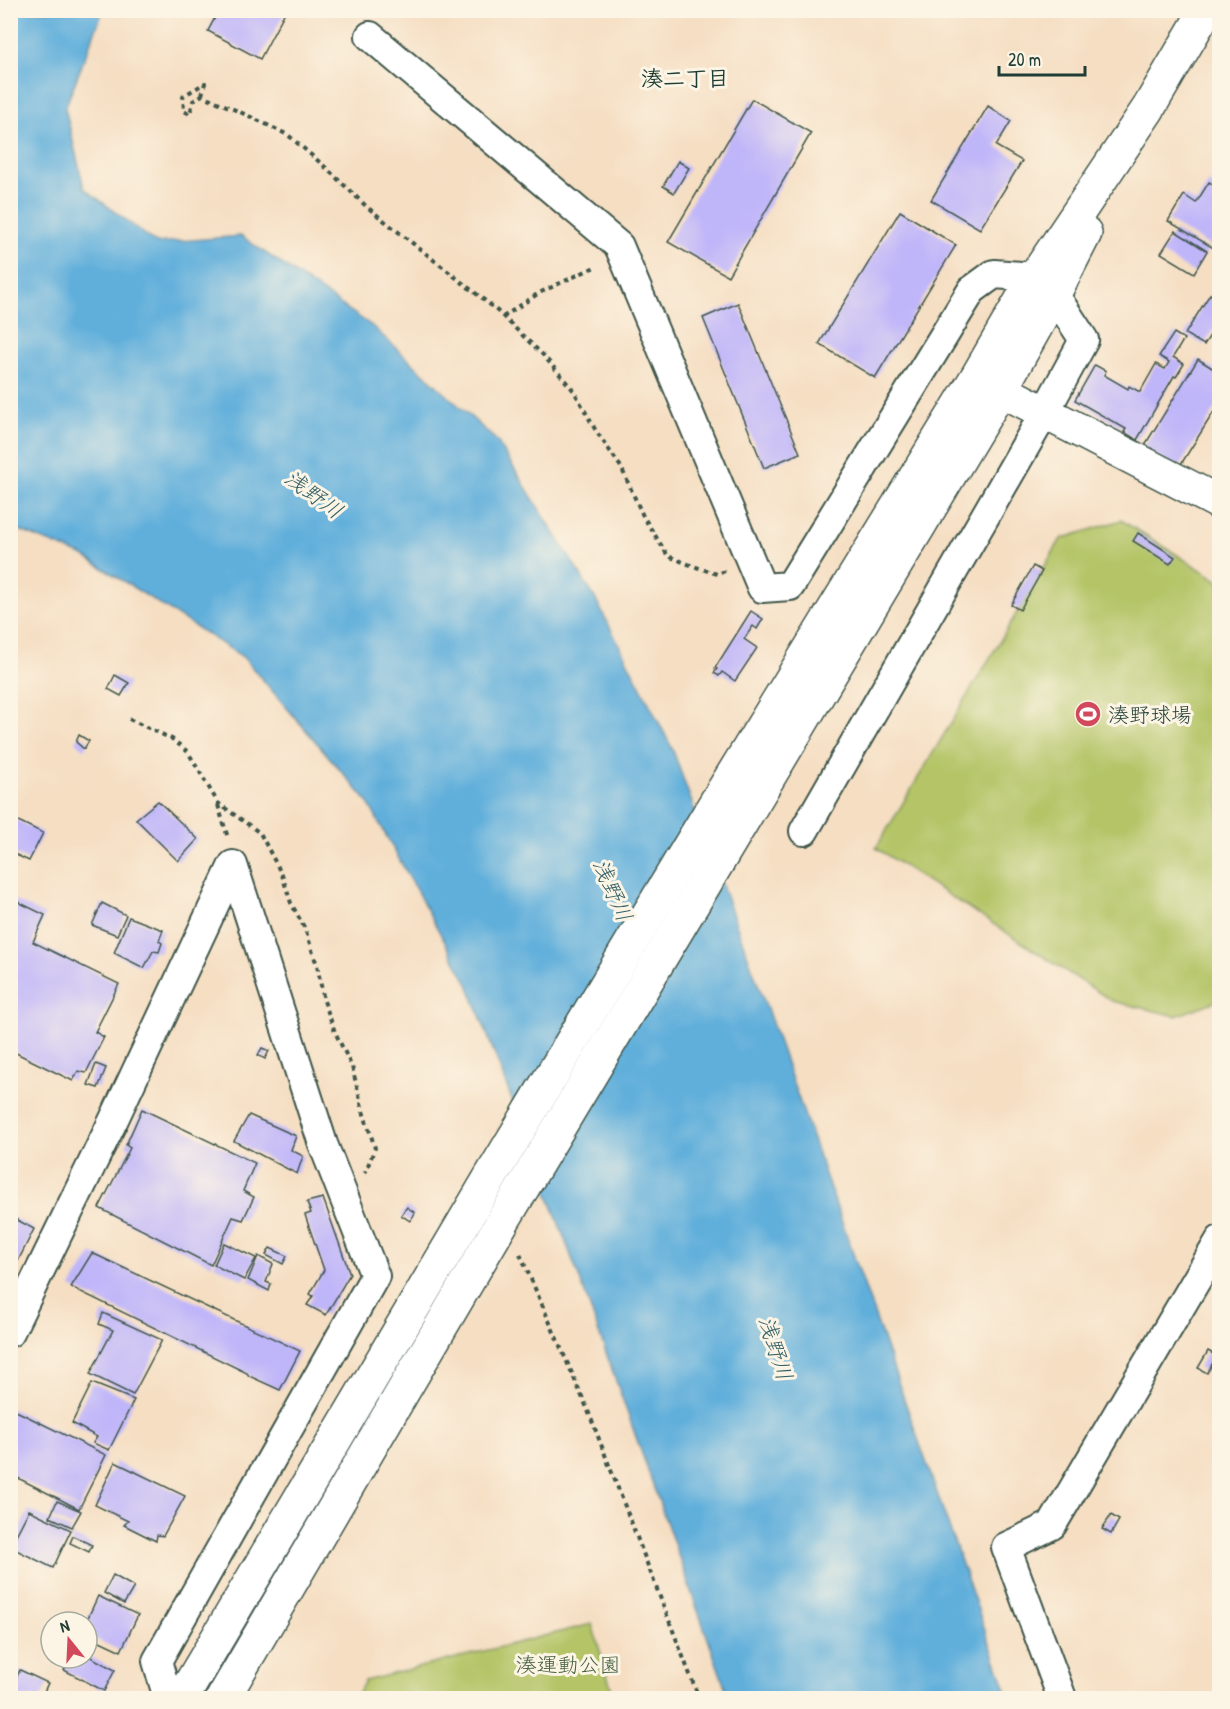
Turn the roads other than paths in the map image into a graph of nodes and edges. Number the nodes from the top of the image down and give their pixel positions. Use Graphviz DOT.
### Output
graph roads {
  1 [pos="1206,10"];
  2 [pos="370,36"];
  3 [pos="1044,286"];
  4 [pos="989,383"];
  5 [pos="1045,412"];
  6 [pos="1220,503"];
  7 [pos="804,831"];
  8 [pos="1220,1240"];
  9 [pos="10,1332"];
  10 [pos="168,1698"];
  11 [pos="182,1698"];
  12 [pos="223,1698"];
  13 [pos="1062,1698"];
  1 -- 3 [label="street"];
  2 -- 3 [label="street"];
  3 -- 4 [label="street"];
  3 -- 5 [label="street"];
  4 -- 5 [label="street"];
  4 -- 11 [label="street"];
  4 -- 12 [label="street"];
  5 -- 6 [label="street"];
  5 -- 7 [label="street"];
  8 -- 13 [label="street"];
  9 -- 10 [label="street"];
}
